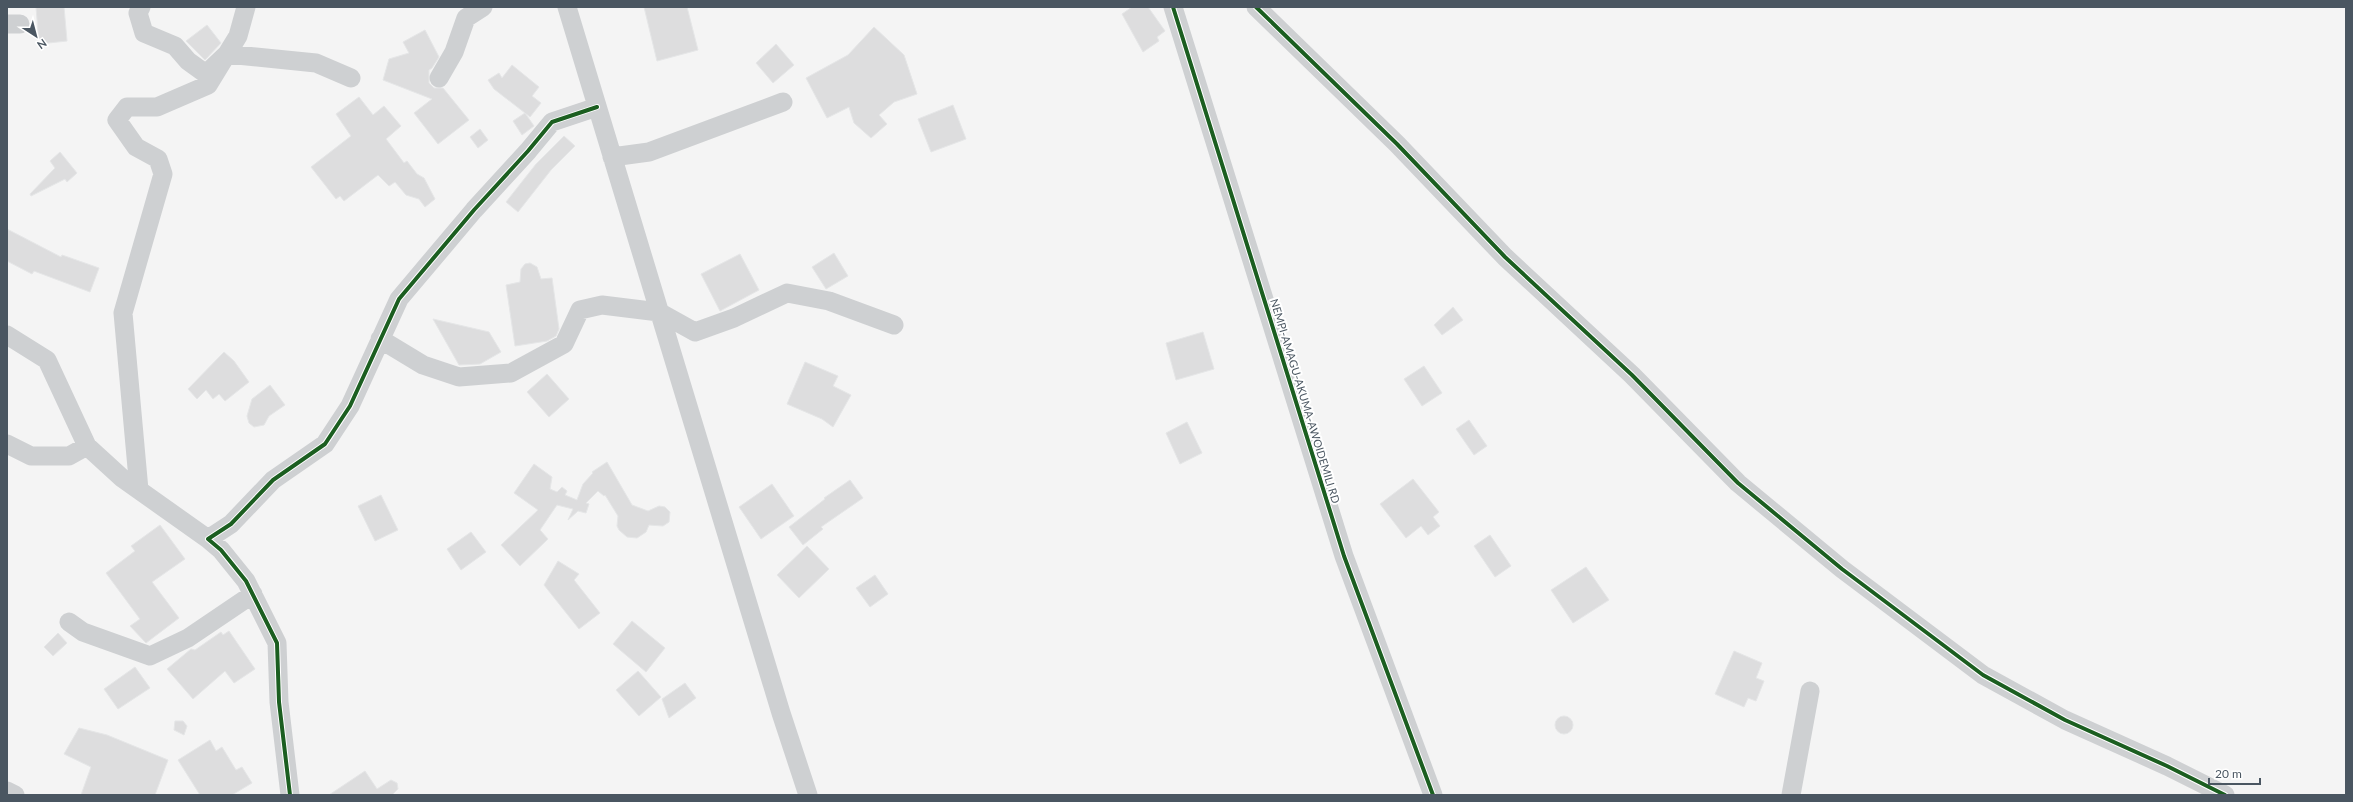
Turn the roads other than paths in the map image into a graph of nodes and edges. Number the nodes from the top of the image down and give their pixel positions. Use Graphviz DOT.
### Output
graph roads {
  1 [pos="141,7"];
  2 [pos="246,7"];
  3 [pos="483,7"];
  4 [pos="567,7"];
  5 [pos="1173,7"];
  6 [pos="1256,7"];
  7 [pos="227,54"];
  8 [pos="350,78"];
  9 [pos="439,78"];
  10 [pos="783,102"];
  11 [pos="597,107"];
  12 [pos="612,157"];
  13 [pos="659,312"];
  14 [pos="894,325"];
  15 [pos="7,335"];
  16 [pos="380,339"];
  17 [pos="7,444"];
  18 [pos="87,446"];
  19 [pos="139,490"];
  20 [pos="208,539"];
  21 [pos="253,594"];
  22 [pos="68,622"];
  23 [pos="1810,691"];
  24 [pos="7,791"];
  25 [pos="15,795"];
  26 [pos="290,795"];
  27 [pos="808,795"];
  28 [pos="1433,795"];
  29 [pos="1791,795"];
  30 [pos="2225,795"];
  1 -- 7 [label="street"];
  2 -- 7 [label="street"];
  3 -- 9 [label="street"];
  4 -- 11 [label="street"];
  5 -- 28 [label="street, NEMPI-AMAGU-AKUMA-AWOIDEMILI RD"];
  6 -- 30 [label="street"];
  7 -- 8 [label="street"];
  7 -- 19 [label="street"];
  10 -- 12 [label="street"];
  11 -- 12 [label="street"];
  11 -- 16 [label="street"];
  12 -- 13 [label="street"];
  13 -- 14 [label="street"];
  13 -- 16 [label="street"];
  13 -- 27 [label="street"];
  15 -- 18 [label="street"];
  16 -- 20 [label="street"];
  17 -- 18 [label="street"];
  18 -- 19 [label="street"];
  19 -- 20 [label="street"];
  20 -- 21 [label="street"];
  21 -- 22 [label="street"];
  21 -- 26 [label="street"];
  23 -- 29 [label="street"];
  24 -- 25 [label="street"];
}
